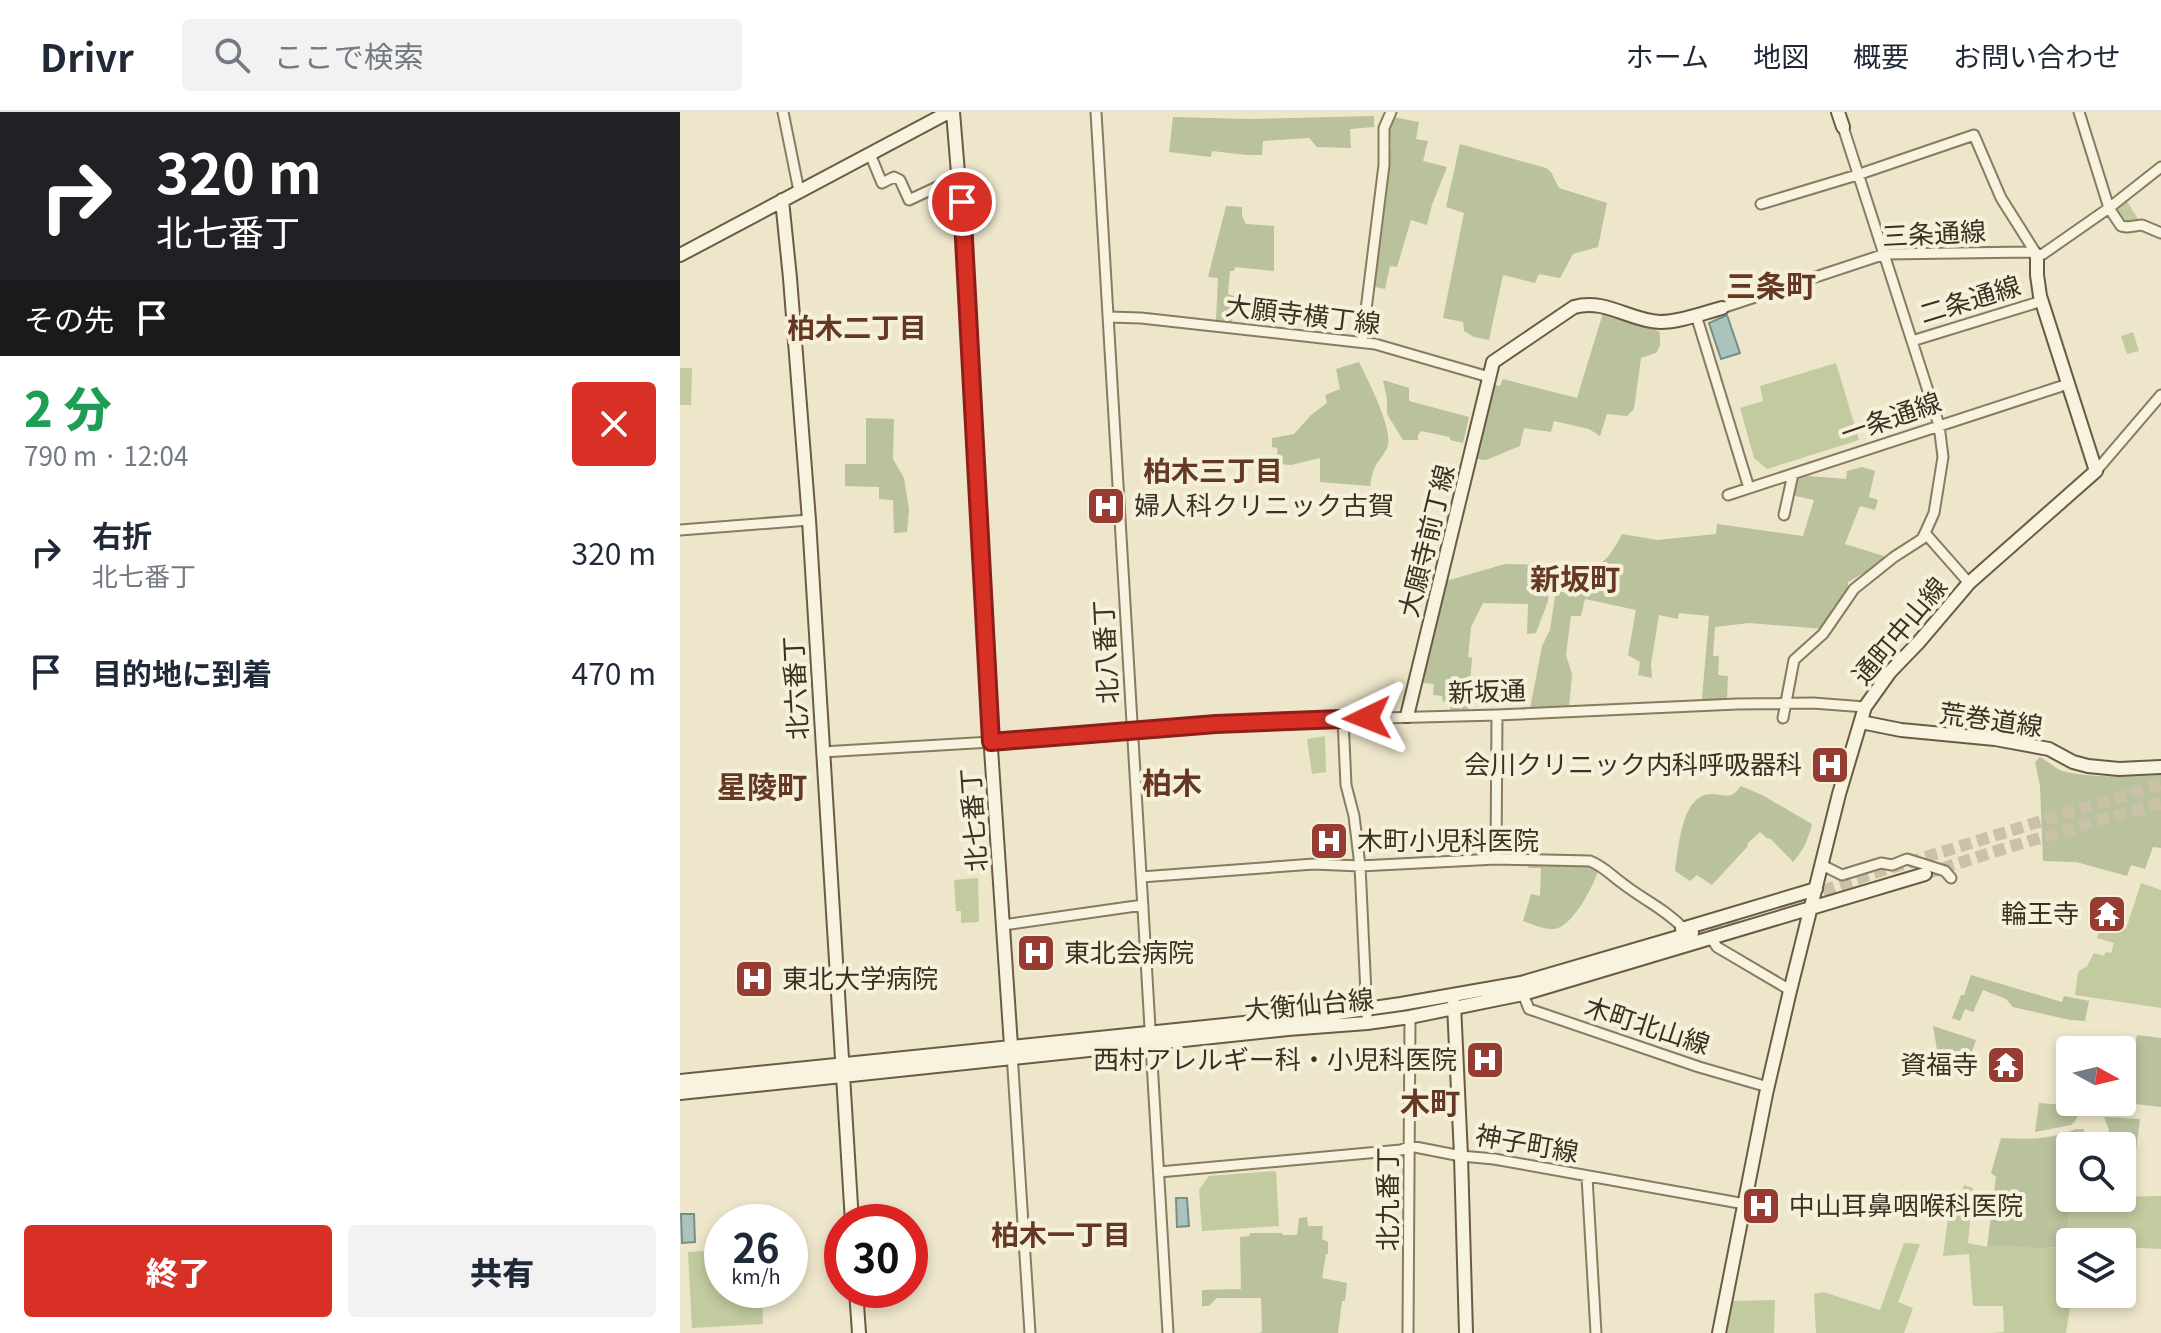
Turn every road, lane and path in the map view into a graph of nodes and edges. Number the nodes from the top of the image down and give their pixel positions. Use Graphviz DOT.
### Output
graph roads {
  1 [pos="783,112"];
  2 [pos="951,112"];
  3 [pos="1096,112"];
  4 [pos="1391,112"];
  5 [pos="1838,112"];
  6 [pos="2079,112"];
  7 [pos="930,117"];
  8 [pos="1843,127"];
  9 [pos="870,154"];
  10 [pos="2161,167"];
  11 [pos="1857,175"];
  12 [pos="960,179"];
  13 [pos="799,191"];
  14 [pos="782,200"];
  15 [pos="1761,204"];
  16 [pos="2109,208"];
  17 [pos="2161,233"];
  18 [pos="1885,254"];
  19 [pos="680,255"];
  20 [pos="2037,255"];
  21 [pos="2042,301"];
  22 [pos="1722,308"];
  23 [pos="1696,315"];
  24 [pos="1108,317"];
  25 [pos="1912,341"];
  26 [pos="1362,342"];
  27 [pos="1489,377"];
  28 [pos="2068,384"];
  29 [pos="2161,395"];
  30 [pos="1939,425"];
  31 [pos="2096,471"];
  32 [pos="1793,474"];
  33 [pos="1749,488"];
  34 [pos="1728,495"];
  35 [pos="1784,515"];
  36 [pos="809,520"];
  37 [pos="680,530"];
  38 [pos="1925,533"];
  39 [pos="1969,583"];
  40 [pos="1785,704"];
  41 [pos="1865,707"];
  42 [pos="1497,715"];
  43 [pos="1407,716"];
  44 [pos="1783,718"];
  45 [pos="1343,719"];
  46 [pos="1861,722"];
  47 [pos="1132,732"];
  48 [pos="991,742"];
  49 [pos="822,752"];
  50 [pos="2161,767"];
  51 [pos="1496,859"];
  52 [pos="1822,865"];
  53 [pos="1360,866"];
  54 [pos="1925,874"];
  55 [pos="1141,877"];
  56 [pos="1951,878"];
  57 [pos="1816,889"];
  58 [pos="1143,905"];
  59 [pos="1812,908"];
  60 [pos="1003,925"];
  61 [pos="1688,931"];
  62 [pos="1711,938"];
  63 [pos="1790,990"];
  64 [pos="1523,994"];
  65 [pos="1454,995"];
  66 [pos="1366,1008"];
  67 [pos="1455,1009"];
  68 [pos="1410,1017"];
  69 [pos="1367,1023"];
  70 [pos="1152,1038"];
  71 [pos="1012,1052"];
  72 [pos="842,1070"];
  73 [pos="680,1081"];
  74 [pos="1768,1087"];
  75 [pos="680,1093"];
  76 [pos="1410,1146"];
  77 [pos="1461,1156"];
  78 [pos="1159,1172"];
  79 [pos="1587,1177"];
  80 [pos="851,1204"];
  81 [pos="1745,1204"];
  82 [pos="857,1308"];
  83 [pos="859,1333"];
  84 [pos="1030,1333"];
  85 [pos="1168,1333"];
  86 [pos="1408,1333"];
  87 [pos="1466,1333"];
  88 [pos="1596,1333"];
  89 [pos="1719,1333"];
  1 -- 13 [label="street"];
  2 -- 7 [label="street"];
  2 -- 12 [label="street, 北七番丁"];
  3 -- 24 [label="street, 北八番丁"];
  4 -- 26 [label="street"];
  5 -- 8 [label="street"];
  6 -- 16 [label="street"];
  7 -- 9 [label="street"];
  8 -- 11 [label="street"];
  9 -- 12 [label="street"];
  9 -- 13 [label="street"];
  10 -- 16 [label="street"];
  11 -- 15 [label="street"];
  11 -- 18 [label="street"];
  11 -- 20 [label="street"];
  12 -- 48 [label="street, 北七番丁"];
  13 -- 14 [label="street"];
  14 -- 19 [label="street"];
  14 -- 36 [label="street, 北六番丁"];
  16 -- 17 [label="street"];
  16 -- 20 [label="street"];
  18 -- 20 [label="street, 三条通線"];
  18 -- 22 [label="street, 三条通線"];
  18 -- 25 [label="street"];
  20 -- 21 [label="street"];
  21 -- 25 [label="street, 二条通線"];
  21 -- 28 [label="street"];
  22 -- 23 [label="street, 三条通線"];
  23 -- 27 [label="street, 三条通線"];
  23 -- 33 [label="street"];
  24 -- 26 [label="street, 大願寺横丁線"];
  24 -- 47 [label="street, 北八番丁"];
  25 -- 30 [label="street"];
  26 -- 27 [label="street, 大願寺横丁線"];
  27 -- 43 [label="street, 大願寺前丁線"];
  28 -- 30 [label="street, 一条通線"];
  28 -- 31 [label="street"];
  29 -- 31 [label="street"];
  30 -- 32 [label="street, 一条通線"];
  30 -- 38 [label="street"];
  31 -- 39 [label="street, 通町中山線"];
  32 -- 33 [label="street, 一条通線"];
  32 -- 35 [label="street"];
  33 -- 34 [label="street, 一条通線"];
  36 -- 37 [label="street"];
  36 -- 49 [label="street, 北六番丁"];
  38 -- 39 [label="street"];
  38 -- 40 [label="street"];
  39 -- 41 [label="street, 通町中山線"];
  40 -- 41 [label="street, 新坂通"];
  40 -- 42 [label="street, 新坂通"];
  40 -- 44 [label="street"];
  41 -- 46 [label="street, 通町中山線"];
  42 -- 43 [label="street, 新坂通"];
  42 -- 51 [label="street"];
  43 -- 45 [label="street, 新坂通"];
  45 -- 47 [label="street, 新坂通"];
  45 -- 53 [label="street"];
  46 -- 50 [label="street, 荒巻道線"];
  46 -- 52 [label="street, 通町中山線"];
  47 -- 48 [label="street, 新坂通"];
  47 -- 55 [label="street, 北八番丁"];
  48 -- 49 [label="street, 新坂通"];
  48 -- 60 [label="street, 北七番丁"];
  49 -- 72 [label="street, 北六番丁"];
  51 -- 53 [label="street"];
  51 -- 61 [label="street"];
  52 -- 56 [label="street"];
  52 -- 57 [label="street, 通町中山線"];
  53 -- 55 [label="street"];
  53 -- 66 [label="street"];
  54 -- 59 [label="street, 大衡仙台線"];
  55 -- 58 [label="street, 北八番丁"];
  57 -- 59 [label="street, 通町中山線"];
  57 -- 61 [label="street, 大衡仙台線"];
  58 -- 60 [label="street"];
  58 -- 70 [label="street, 北八番丁"];
  59 -- 62 [label="street, 大衡仙台線"];
  59 -- 63 [label="street, 通町中山線"];
  60 -- 71 [label="street, 北七番丁"];
  61 -- 65 [label="street, 大衡仙台線"];
  62 -- 63 [label="street"];
  62 -- 64 [label="street, 大衡仙台線"];
  63 -- 74 [label="street, 通町中山線"];
  64 -- 67 [label="street, 大衡仙台線"];
  64 -- 74 [label="street, 木町北山線"];
  65 -- 66 [label="street, 大衡仙台線"];
  65 -- 67 [label="street"];
  66 -- 69 [label="street"];
  66 -- 70 [label="street, 大衡仙台線"];
  67 -- 68 [label="street, 大衡仙台線"];
  67 -- 77 [label="street"];
  68 -- 69 [label="street, 大衡仙台線"];
  68 -- 76 [label="street, 北九番丁"];
  69 -- 70 [label="street, 大衡仙台線"];
  70 -- 71 [label="street, 大衡仙台線"];
  70 -- 78 [label="street, 北八番丁"];
  71 -- 72 [label="street, 大衡仙台線"];
  71 -- 84 [label="street, 北七番丁"];
  72 -- 73 [label="street, 大衡仙台線"];
  72 -- 75 [label="street, 大衡仙台線"];
  72 -- 80 [label="street, 北六番丁"];
  74 -- 81 [label="street, 通町中山線"];
  76 -- 77 [label="street, 神子町線"];
  76 -- 78 [label="street, 神子町線"];
  76 -- 86 [label="street, 北九番丁"];
  77 -- 79 [label="street, 神子町線"];
  77 -- 87 [label="street"];
  78 -- 85 [label="street, 北八番丁"];
  79 -- 81 [label="street, 神子町線"];
  79 -- 88 [label="street"];
  81 -- 89 [label="street, 通町中山線"];
  82 -- 83 [label="street"];
}
